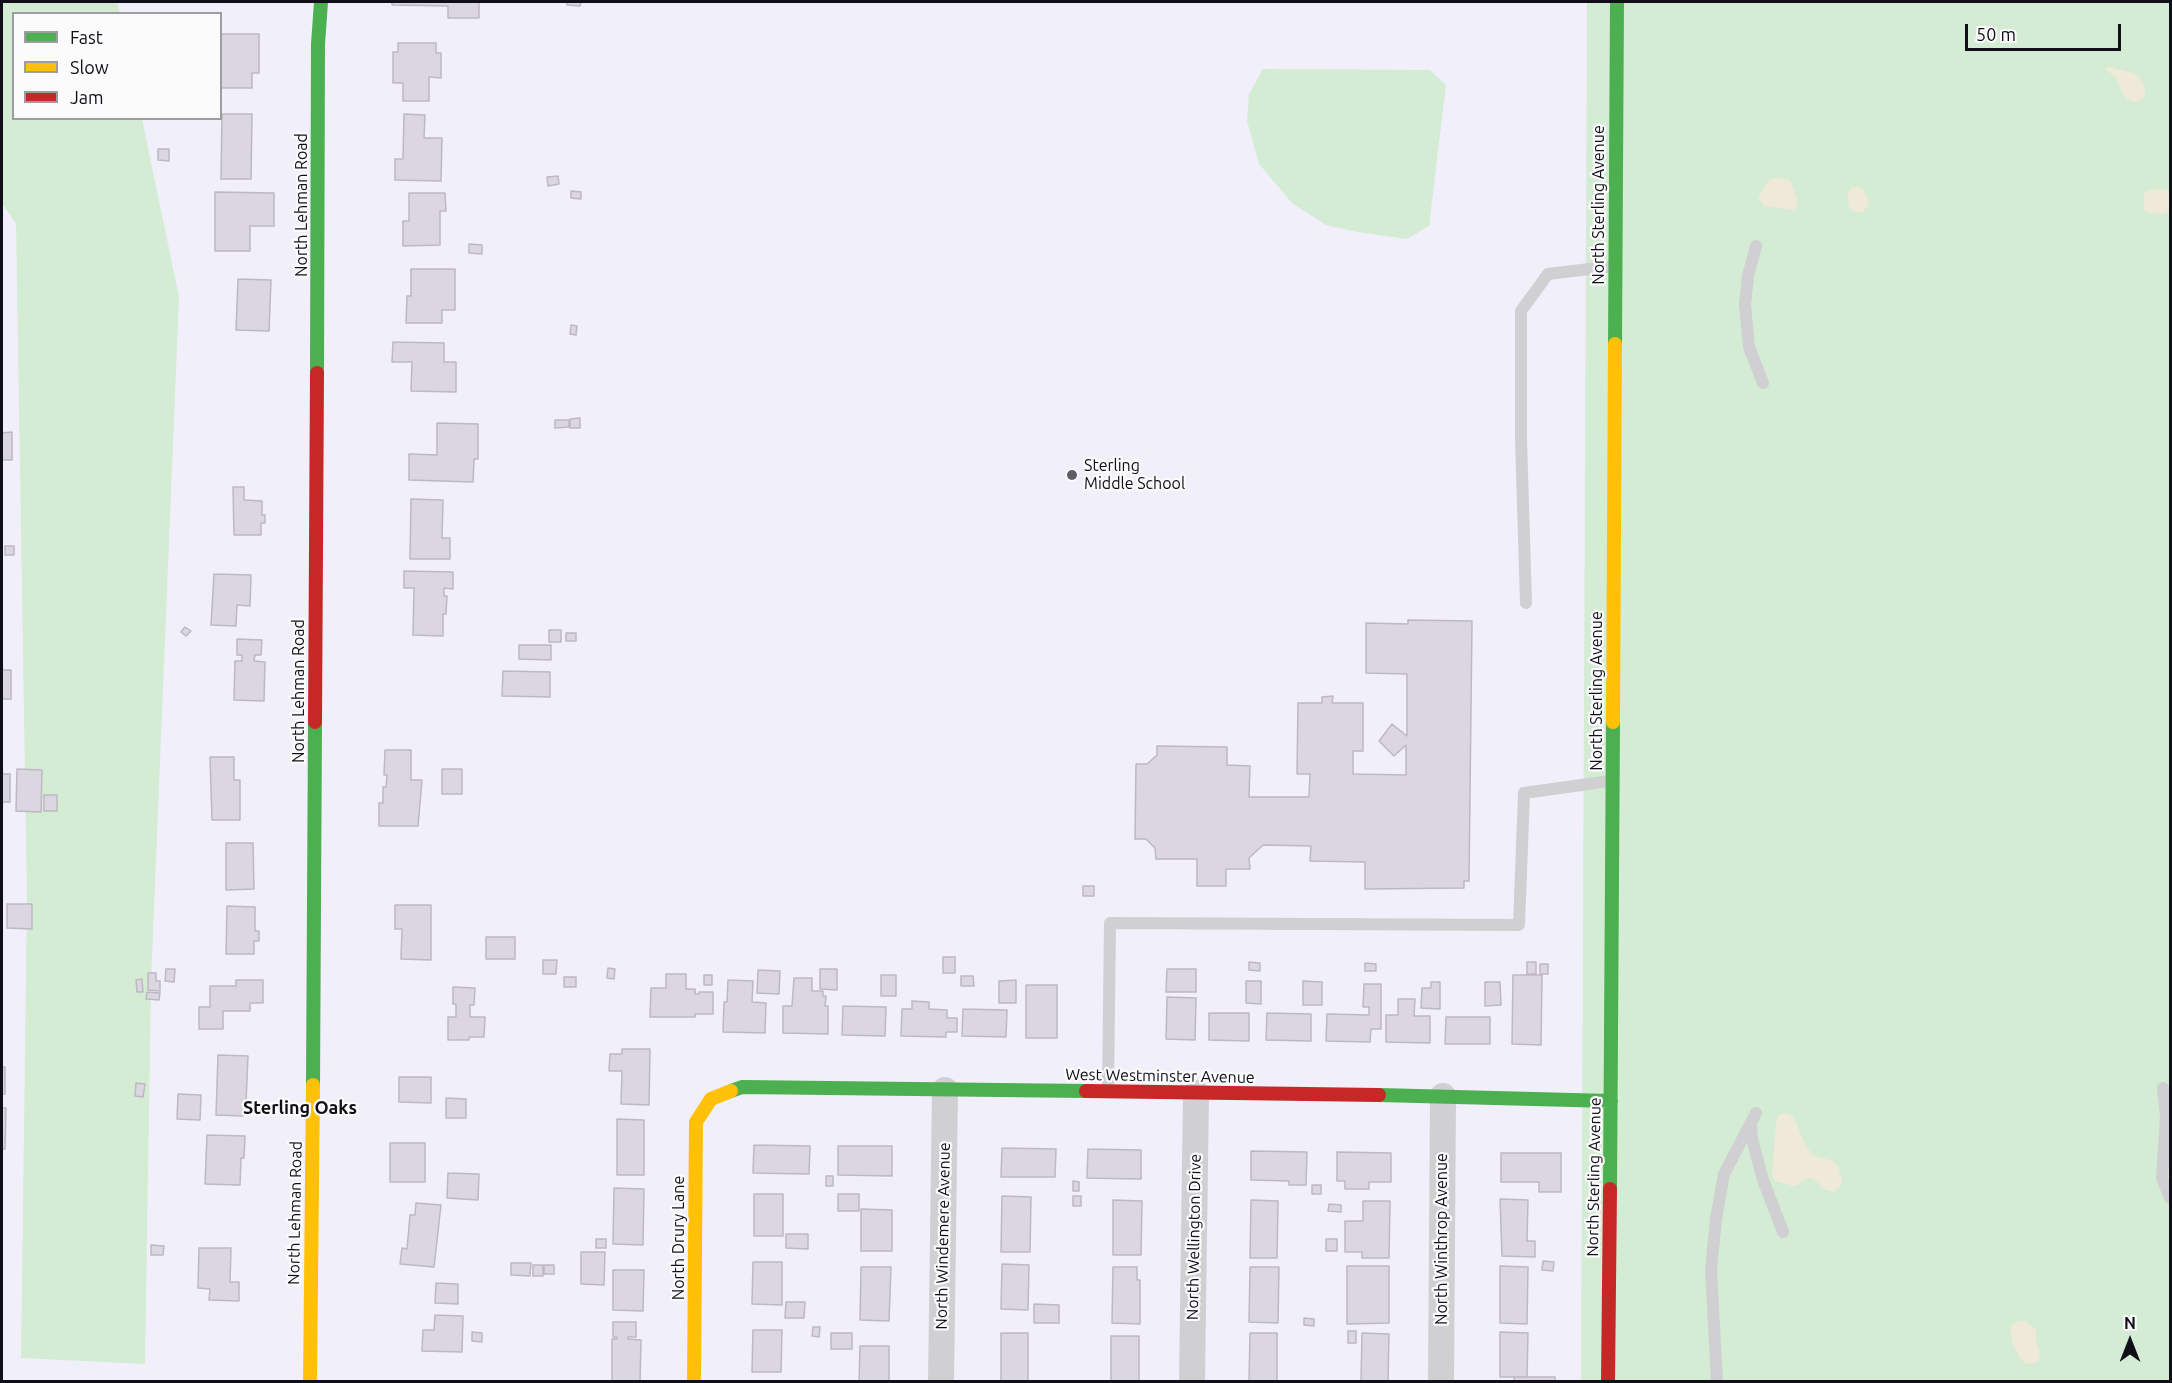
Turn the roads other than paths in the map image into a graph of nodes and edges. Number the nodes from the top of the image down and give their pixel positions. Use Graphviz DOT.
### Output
graph roads {
  1 [pos="321,2"];
  2 [pos="1617,2"];
  3 [pos="1756,246"];
  4 [pos="1615,265"];
  5 [pos="1763,383"];
  6 [pos="1526,603"];
  7 [pos="1613,781"];
  8 [pos="2163,1088"];
  9 [pos="945,1090"];
  10 [pos="1107,1092"];
  11 [pos="1196,1093"];
  12 [pos="1443,1096"];
  13 [pos="711,1099"];
  14 [pos="1611,1101"];
  15 [pos="2170,1198"];
  16 [pos="1783,1232"];
  17 [pos="310,1382"];
  18 [pos="694,1382"];
  19 [pos="941,1382"];
  20 [pos="1192,1382"];
  21 [pos="1441,1382"];
  22 [pos="1608,1382"];
  23 [pos="1717,1382"];
  1 -- 17 [label="street, North Lehman Road"];
  2 -- 4 [label="street, North Sterling Avenue"];
  3 -- 5 [label="lane"];
  4 -- 6 [label="lane"];
  4 -- 7 [label="street, North Sterling Avenue"];
  7 -- 10 [label="lane"];
  7 -- 14 [label="street, North Sterling Avenue"];
  8 -- 15 [label="lane"];
  9 -- 10 [label="street, West Westminster Avenue"];
  9 -- 13 [label="street, West Westminster Avenue"];
  9 -- 19 [label="street, North Windemere Avenue"];
  10 -- 11 [label="street, West Westminster Avenue"];
  11 -- 12 [label="street, West Westminster Avenue"];
  11 -- 20 [label="street, North Wellington Drive"];
  12 -- 14 [label="street, West Westminster Avenue"];
  12 -- 21 [label="street, North Winthrop Avenue"];
  13 -- 18 [label="street, North Drury Lane"];
  14 -- 22 [label="street, North Sterling Avenue"];
  16 -- 23 [label="lane"];
}
